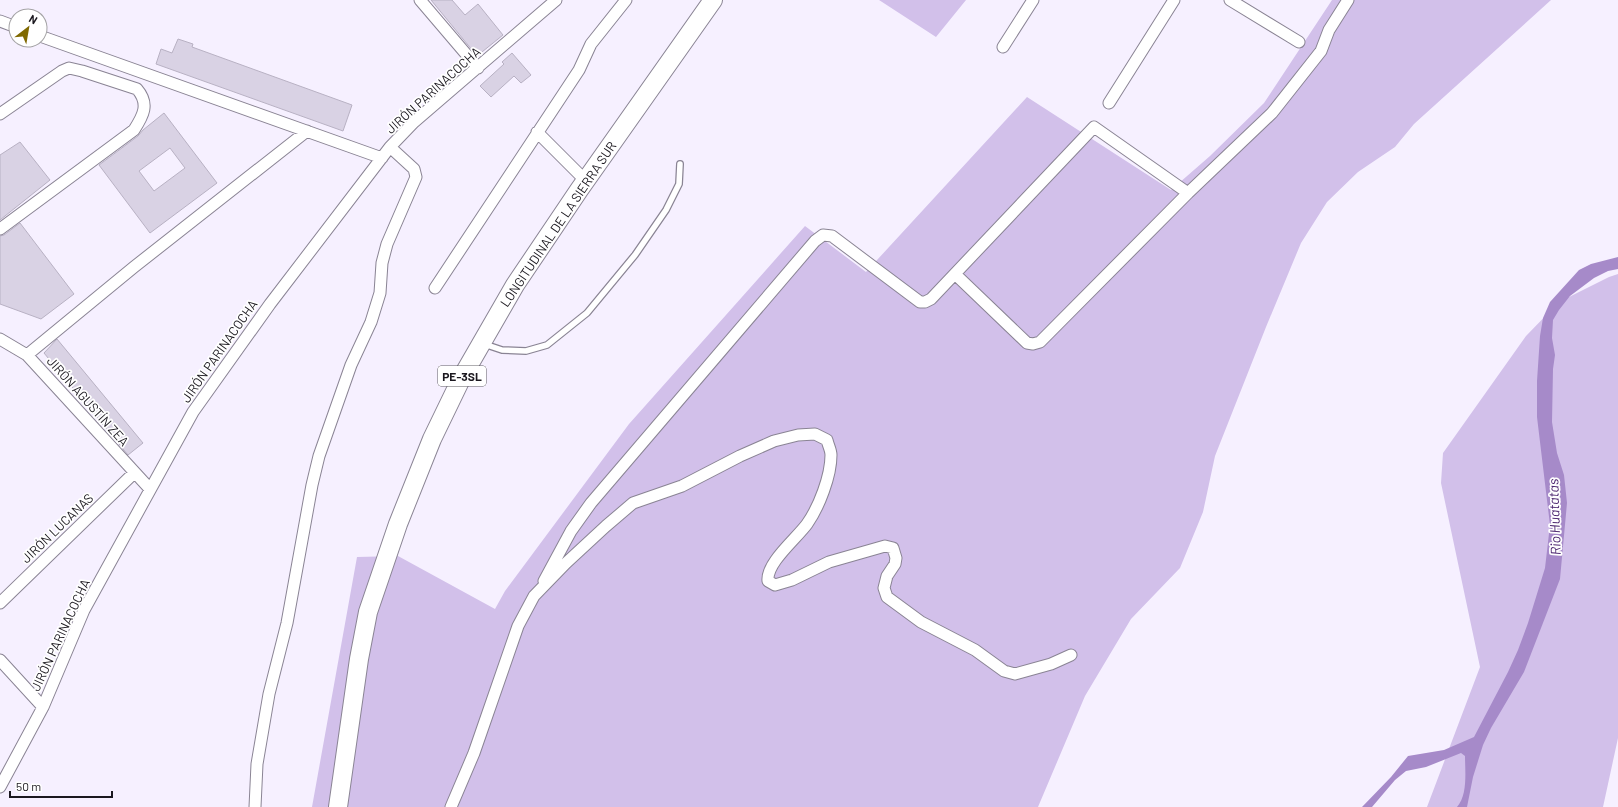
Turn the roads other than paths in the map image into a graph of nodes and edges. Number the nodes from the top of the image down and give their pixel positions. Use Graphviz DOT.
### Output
graph roads {
  1 [pos="420,0"];
  2 [pos="556,0"];
  3 [pos="626,0"];
  4 [pos="713,0"];
  5 [pos="1033,0"];
  6 [pos="1174,0"];
  7 [pos="1230,0"];
  8 [pos="1348,0"];
  9 [pos="48,39"];
  10 [pos="1299,42"];
  11 [pos="1003,47"];
  12 [pos="478,68"];
  13 [pos="1110,102"];
  14 [pos="0,114"];
  15 [pos="307,131"];
  16 [pos="537,132"];
  17 [pos="390,147"];
  18 [pos="382,158"];
  19 [pos="680,164"];
  20 [pos="586,181"];
  21 [pos="1188,193"];
  22 [pos="0,229"];
  23 [pos="955,274"];
  24 [pos="436,288"];
  25 [pos="0,339"];
  26 [pos="482,343"];
  27 [pos="27,355"];
  28 [pos="134,473"];
  29 [pos="150,490"];
  30 [pos="537,593"];
  31 [pos="0,603"];
  32 [pos="1071,655"];
  33 [pos="0,660"];
  34 [pos="42,707"];
  35 [pos="0,787"];
  36 [pos="255,807"];
  37 [pos="338,807"];
  38 [pos="451,807"];
  1 -- 12 [label="street"];
  2 -- 12 [label="street, JIRÓN PARINACOCHA"];
  3 -- 16 [label="street"];
  4 -- 20 [label="main road, LONGITUDINAL DE LA SIERRA SUR / PE-3SL"];
  5 -- 11 [label="street"];
  6 -- 13 [label="street"];
  7 -- 10 [label="street"];
  8 -- 21 [label="street"];
  9 -- 15 [label="street"];
  12 -- 17 [label="street, JIRÓN PARINACOCHA"];
  14 -- 22 [label="street"];
  15 -- 18 [label="street"];
  15 -- 27 [label="street"];
  16 -- 20 [label="street"];
  16 -- 24 [label="street"];
  17 -- 18 [label="street, JIRÓN PARINACOCHA"];
  17 -- 36 [label="street"];
  18 -- 29 [label="street, JIRÓN PARINACOCHA"];
  19 -- 26 [label="lane"];
  20 -- 26 [label="main road, LONGITUDINAL DE LA SIERRA SUR / PE-3SL"];
  21 -- 23 [label="street"];
  21 -- 23 [label="street"];
  23 -- 30 [label="street"];
  25 -- 27 [label="street, JIRÓN AGUSTÍN ZEA"];
  26 -- 37 [label="main road, LONGITUDINAL DE LA SIERRA SUR / PE-3SL"];
  27 -- 28 [label="street, JIRÓN AGUSTÍN ZEA"];
  28 -- 29 [label="street, JIRÓN AGUSTÍN ZEA"];
  28 -- 31 [label="street, JIRÓN LUCANAS"];
  29 -- 34 [label="street, JIRÓN PARINACOCHA"];
  30 -- 32 [label="street"];
  30 -- 38 [label="street"];
  33 -- 34 [label="street"];
  34 -- 35 [label="street, JIRÓN PARINACOCHA"];
}
